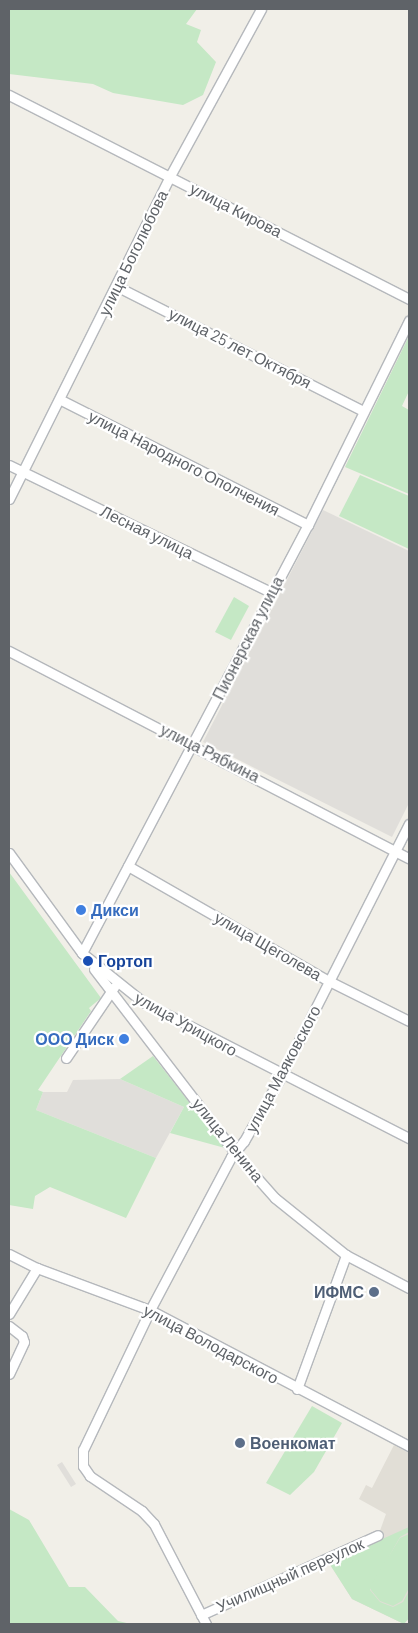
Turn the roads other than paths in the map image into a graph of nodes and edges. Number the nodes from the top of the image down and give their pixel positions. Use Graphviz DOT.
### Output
graph roads {
  1 [pos="261,9"];
  2 [pos="9,96"];
  3 [pos="170,176"];
  4 [pos="116,286"];
  5 [pos="409,299"];
  6 [pos="409,321"];
  7 [pos="61,400"];
  8 [pos="363,411"];
  9 [pos="9,465"];
  10 [pos="22,472"];
  11 [pos="9,499"];
  12 [pos="308,525"];
  13 [pos="271,592"];
  14 [pos="9,651"];
  15 [pos="194,744"];
  16 [pos="409,824"];
  17 [pos="394,851"];
  18 [pos="9,853"];
  19 [pos="409,858"];
  20 [pos="128,866"];
  21 [pos="82,952"];
  22 [pos="329,981"];
  23 [pos="114,987"];
  24 [pos="143,1002"];
  25 [pos="126,1009"];
  26 [pos="409,1021"];
  27 [pos="66,1058"];
  28 [pos="282,1075"];
  29 [pos="409,1138"];
  30 [pos="235,1153"];
  31 [pos="9,1254"];
  32 [pos="346,1255"];
  33 [pos="37,1268"];
  34 [pos="409,1288"];
  35 [pos="150,1310"];
  36 [pos="9,1314"];
  37 [pos="9,1326"];
  38 [pos="9,1374"];
  39 [pos="297,1389"];
  40 [pos="409,1446"];
  41 [pos="378,1535"];
  42 [pos="201,1615"];
  43 [pos="206,1624"];
  1 -- 3 [label="street, улица Боголюбова"];
  2 -- 3 [label="street, улица Кирова"];
  3 -- 4 [label="street, улица Боголюбова"];
  3 -- 5 [label="street, улица Кирова"];
  4 -- 7 [label="street, улица Боголюбова"];
  4 -- 8 [label="street, улица 25 лет Октября"];
  6 -- 8 [label="street, Пионерская улица"];
  7 -- 10 [label="street, улица Боголюбова"];
  7 -- 12 [label="street, улица Народного Ополчения"];
  8 -- 12 [label="street, Пионерская улица"];
  9 -- 10 [label="street, Лесная улица"];
  10 -- 11 [label="street, улица Боголюбова"];
  10 -- 13 [label="street, Лесная улица"];
  12 -- 13 [label="street, Пионерская улица"];
  13 -- 15 [label="street, Пионерская улица"];
  14 -- 15 [label="street, улица Рябкина"];
  15 -- 17 [label="street, улица Рябкина"];
  15 -- 20 [label="street, Пионерская улица"];
  16 -- 17 [label="street, улица Маяковского"];
  17 -- 19 [label="street, улица Рябкина"];
  17 -- 22 [label="street, улица Маяковского"];
  18 -- 21 [label="street"];
  20 -- 21 [label="street, Пионерская улица"];
  20 -- 22 [label="street, улица Щеголева"];
  21 -- 23 [label="street, улица Ленина"];
  22 -- 26 [label="street, улица Щеголева"];
  22 -- 28 [label="street, улица Маяковского"];
  23 -- 24 [label="street, улица Урицкого"];
  23 -- 25 [label="street, улица Ленина"];
  23 -- 27 [label="street"];
  24 -- 25 [label="street"];
  24 -- 28 [label="street, улица Урицкого"];
  25 -- 30 [label="street, улица Ленина"];
  28 -- 29 [label="street, улица Урицкого"];
  28 -- 30 [label="street, улица Маяковского"];
  30 -- 32 [label="street, улица Ленина"];
  30 -- 35 [label="street, улица Маяковского"];
  31 -- 33 [label="street, улица Володарского"];
  32 -- 34 [label="street, улица Ленина"];
  32 -- 39 [label="street"];
  33 -- 35 [label="street, улица Володарского"];
  33 -- 36 [label="street"];
  35 -- 39 [label="street, улица Володарского"];
  35 -- 42 [label="street, улица Маяковского"];
  37 -- 38 [label="street"];
  39 -- 40 [label="street, улица Володарского"];
  41 -- 42 [label="street, Училищный переулок"];
  42 -- 43 [label="street"];
}
